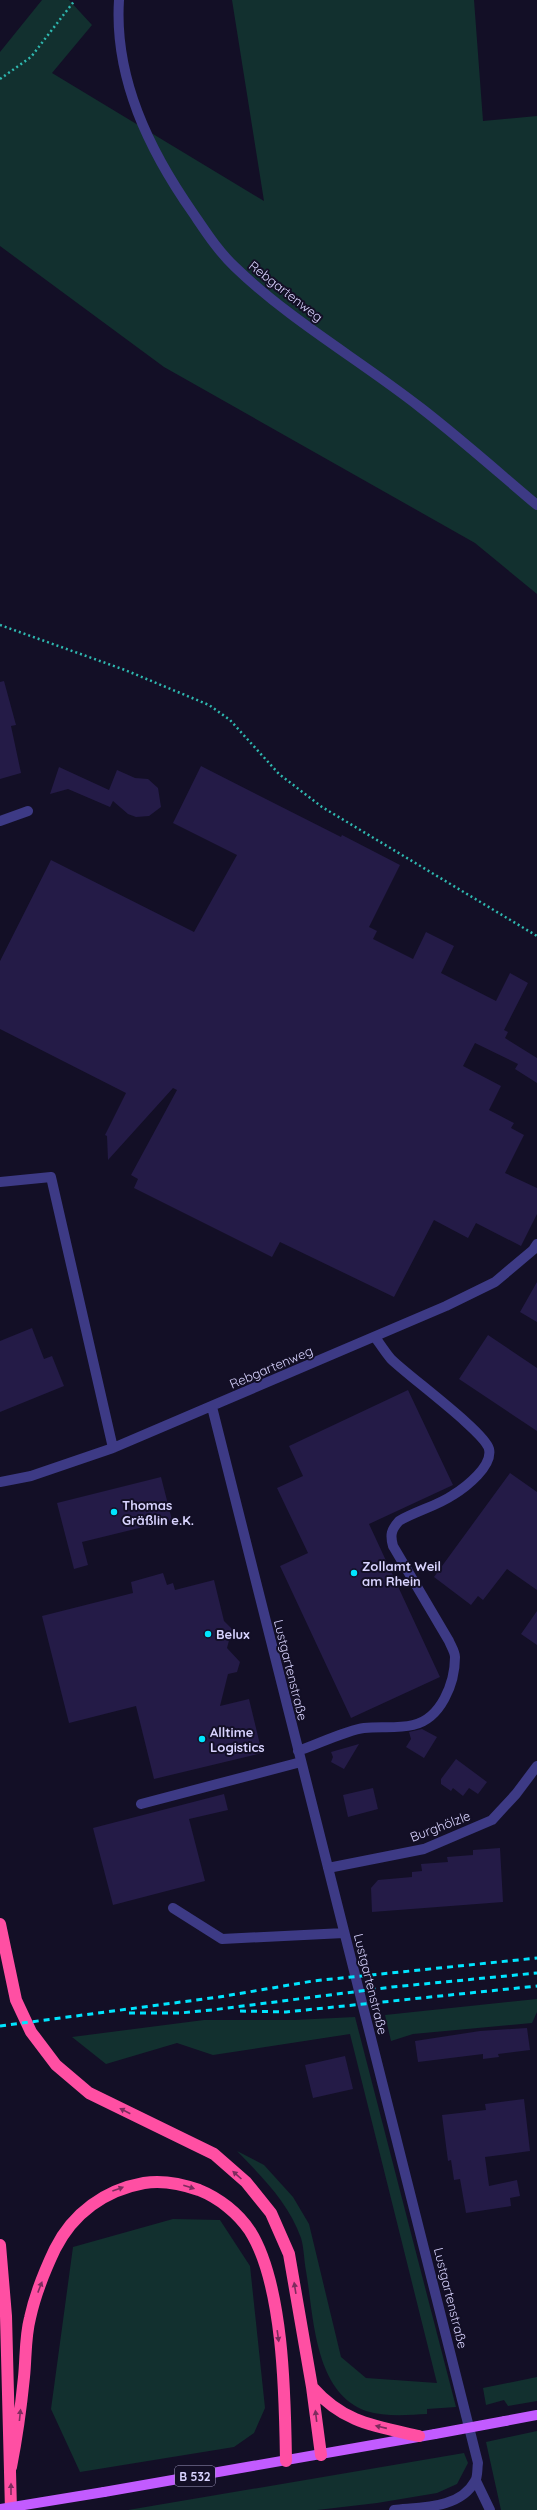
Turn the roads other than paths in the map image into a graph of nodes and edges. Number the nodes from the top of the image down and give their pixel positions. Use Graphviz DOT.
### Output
graph roads {
  1 [pos="119,0"];
  2 [pos="537,505"];
  3 [pos="28,810"];
  4 [pos="0,821"];
  5 [pos="0,1182"];
  6 [pos="536,1249"];
  7 [pos="375,1337"];
  8 [pos="212,1407"];
  9 [pos="113,1448"];
  10 [pos="0,1482"];
  11 [pos="298,1751"];
  12 [pos="301,1762"];
  13 [pos="537,1766"];
  14 [pos="142,1804"];
  15 [pos="328,1868"];
  16 [pos="173,1908"];
  17 [pos="0,1924"];
  18 [pos="344,1933"];
  19 [pos="0,2245"];
  20 [pos="312,2387"];
  21 [pos="537,2415"];
  22 [pos="419,2436"];
  23 [pos="321,2455"];
  24 [pos="286,2461"];
  25 [pos="11,2467"];
  26 [pos="476,2480"];
  27 [pos="0,2509"];
  28 [pos="11,2510"];
  29 [pos="394,2510"];
  30 [pos="490,2510"];
  1 -- 2 [label="street, Rebgartenweg"];
  3 -- 4 [label="street"];
  5 -- 9 [label="street"];
  6 -- 7 [label="street, Rebgartenweg"];
  7 -- 8 [label="street, Rebgartenweg"];
  7 -- 11 [label="street"];
  8 -- 9 [label="street, Rebgartenweg"];
  8 -- 11 [label="street, Lustgartenstraße"];
  9 -- 10 [label="street, Rebgartenweg"];
  11 -- 12 [label="street, Lustgartenstraße"];
  12 -- 14 [label="street"];
  12 -- 15 [label="street, Lustgartenstraße"];
  13 -- 15 [label="street, Burghölzle"];
  15 -- 18 [label="street, Lustgartenstraße"];
  16 -- 18 [label="street"];
  20 -- 17 [label="highway, one-way"];
  18 -- 26 [label="street, Lustgartenstraße"];
  19 -- 25 [label="highway"];
  22 -- 20 [label="highway, one-way"];
  23 -- 20 [label="highway, one-way"];
  21 -- 22 [label="main road, B 532, bridge"];
  22 -- 23 [label="main road, B 532"];
  23 -- 24 [label="main road, B 532"];
  25 -- 24 [label="highway, one-way"];
  24 -- 27 [label="main road, B 532, bridge"];
  28 -- 25 [label="highway, one-way"];
  26 -- 29 [label="street"];
  26 -- 30 [label="street"];
}
